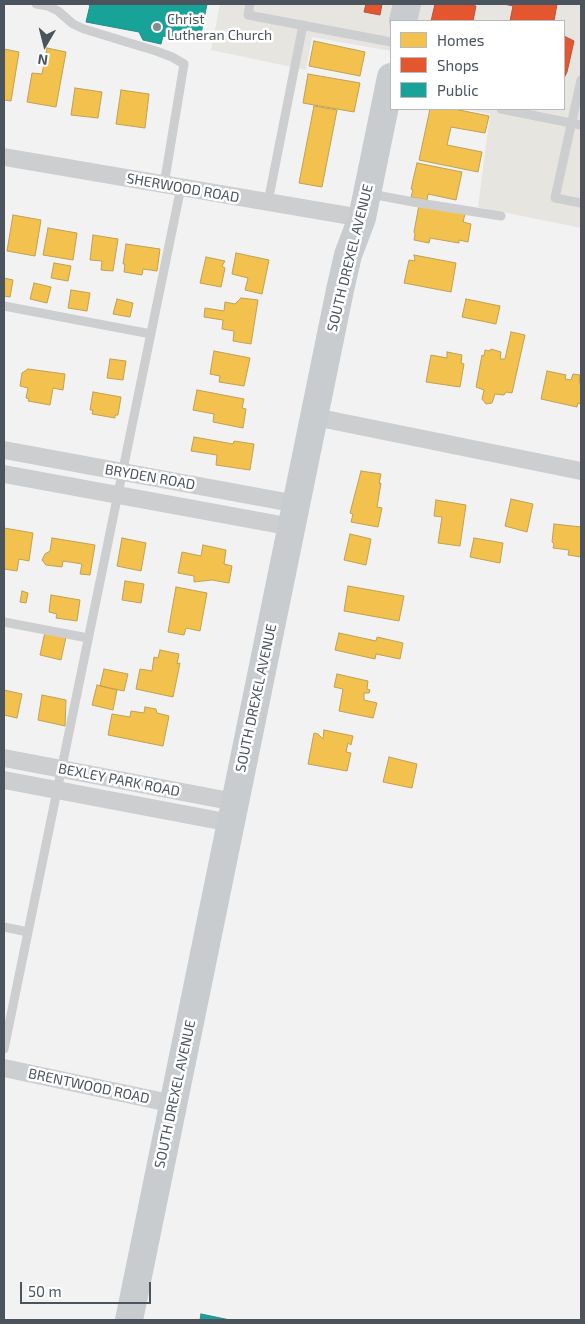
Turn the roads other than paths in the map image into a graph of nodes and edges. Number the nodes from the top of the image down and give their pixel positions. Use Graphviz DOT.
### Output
graph roads {
  1 [pos="36,4"];
  2 [pos="250,4"];
  3 [pos="407,4"];
  4 [pos="403,20"];
  5 [pos="303,26"];
  6 [pos="390,42"];
  7 [pos="581,80"];
  8 [pos="390,88"];
  9 [pos="506,110"];
  10 [pos="576,124"];
  11 [pos="4,157"];
  12 [pos="173,186"];
  13 [pos="268,202"];
  14 [pos="581,203"];
  15 [pos="364,206"];
  16 [pos="501,216"];
  17 [pos="4,306"];
  18 [pos="151,334"];
  19 [pos="314,417"];
  20 [pos="4,450"];
  21 [pos="581,471"];
  22 [pos="122,472"];
  23 [pos="4,474"];
  24 [pos="118,495"];
  25 [pos="295,515"];
  26 [pos="4,622"];
  27 [pos="88,638"];
  28 [pos="4,758"];
  29 [pos="61,769"];
  30 [pos="4,780"];
  31 [pos="57,790"];
  32 [pos="233,813"];
  33 [pos="4,928"];
  34 [pos="28,932"];
  35 [pos="4,1049"];
  36 [pos="4,1068"];
  37 [pos="174,1104"];
  38 [pos="129,1320"];
  1 -- 12 [label="lane"];
  2 -- 5 [label="lane"];
  3 -- 4 [label="main road"];
  5 -- 6 [label="lane"];
  5 -- 13 [label="lane"];
  7 -- 10 [label="lane"];
  8 -- 15 [label="main road, SOUTH DREXEL AVENUE"];
  9 -- 10 [label="lane"];
  10 -- 14 [label="lane"];
  11 -- 12 [label="street, SHERWOOD ROAD"];
  12 -- 13 [label="street, SHERWOOD ROAD"];
  12 -- 18 [label="lane"];
  13 -- 15 [label="street, SHERWOOD ROAD"];
  15 -- 16 [label="lane"];
  15 -- 19 [label="main road, SOUTH DREXEL AVENUE"];
  17 -- 18 [label="lane"];
  18 -- 22 [label="lane"];
  19 -- 21 [label="street"];
  19 -- 25 [label="main road, SOUTH DREXEL AVENUE"];
  20 -- 22 [label="street, BRYDEN ROAD"];
  22 -- 24 [label="lane"];
  22 -- 25 [label="street, BRYDEN ROAD"];
  23 -- 24 [label="street, BRYDEN ROAD"];
  24 -- 25 [label="street, BRYDEN ROAD"];
  24 -- 27 [label="lane"];
  25 -- 32 [label="main road, SOUTH DREXEL AVENUE"];
  26 -- 27 [label="lane"];
  27 -- 29 [label="lane"];
  28 -- 29 [label="street, BEXLEY PARK ROAD"];
  29 -- 31 [label="lane"];
  29 -- 32 [label="street, BEXLEY PARK ROAD"];
  30 -- 31 [label="street, BEXLEY PARK ROAD"];
  31 -- 32 [label="street, BEXLEY PARK ROAD"];
  31 -- 34 [label="lane"];
  32 -- 37 [label="main road, SOUTH DREXEL AVENUE"];
  33 -- 34 [label="lane"];
  34 -- 35 [label="lane"];
  36 -- 37 [label="street, BRENTWOOD ROAD"];
  37 -- 38 [label="main road, SOUTH DREXEL AVENUE"];
}
